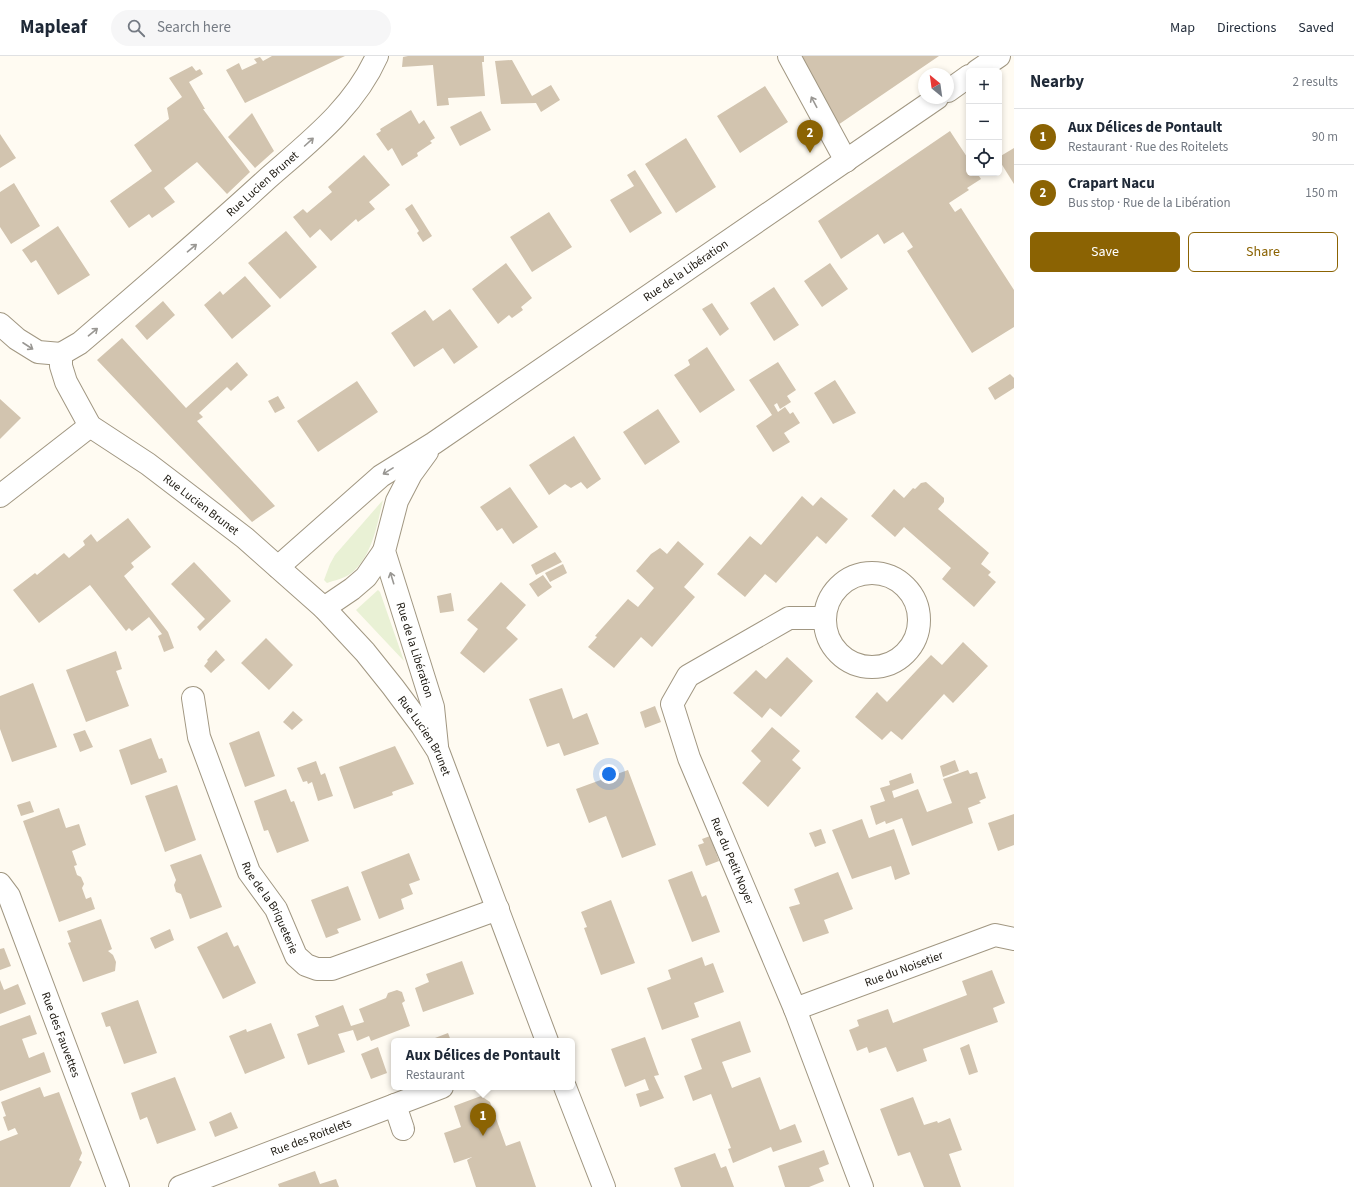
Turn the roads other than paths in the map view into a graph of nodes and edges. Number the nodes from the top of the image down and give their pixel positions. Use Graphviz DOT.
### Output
graph roads {
  1 [pos="377,56"];
  2 [pos="789,56"];
  3 [pos="999,56"];
  4 [pos="981,68"];
  5 [pos="966,78"];
  6 [pos="954,87"];
  7 [pos="928,104"];
  8 [pos="846,161"];
  9 [pos="0,324"];
  10 [pos="61,354"];
  11 [pos="90,426"];
  12 [pos="434,444"];
  13 [pos="0,496"];
  14 [pos="384,551"];
  15 [pos="278,567"];
  16 [pos="324,608"];
  17 [pos="824,618"];
  18 [pos="193,698"];
  19 [pos="438,751"];
  20 [pos="0,884"];
  21 [pos="498,910"];
  22 [pos="1014,939"];
  23 [pos="795,1009"];
  24 [pos="546,1038"];
  25 [pos="434,1090"];
  26 [pos="566,1090"];
  27 [pos="395,1105"];
  28 [pos="403,1129"];
  29 [pos="118,1187"];
  30 [pos="180,1187"];
  31 [pos="604,1187"];
  32 [pos="862,1187"];
  10 -- 1 [label="street, Rue Lucien Brunet, one-way"];
  8 -- 2 [label="street, one-way"];
  3 -- 4 [label="street"];
  5 -- 6 [label="street"];
  7 -- 8 [label="street, Rue de la Libération"];
  8 -- 12 [label="street, Rue de la Libération"];
  9 -- 10 [label="street, one-way"];
  10 -- 11 [label="street, Rue Lucien Brunet"];
  11 -- 13 [label="street"];
  11 -- 15 [label="street, Rue Lucien Brunet"];
  12 -- 14 [label="street, Rue de la Libération"];
  12 -- 15 [label="street, Rue de la Libération, one-way"];
  14 -- 16 [label="street, Rue de la Libération"];
  19 -- 14 [label="street, Rue de la Libération, one-way"];
  15 -- 16 [label="street, Rue Lucien Brunet"];
  16 -- 19 [label="street, Rue Lucien Brunet"];
  17 -- 17 [label="street"];
  17 -- 23 [label="street, Rue du Petit Noyer"];
  18 -- 21 [label="street, Rue de la Briqueterie"];
  19 -- 21 [label="street, Rue Lucien Brunet"];
  20 -- 29 [label="street, Rue des Fauvettes"];
  21 -- 24 [label="street, Rue Lucien Brunet"];
  22 -- 23 [label="street, Rue du Noisetier"];
  23 -- 32 [label="street, Rue du Petit Noyer"];
  25 -- 27 [label="street, Rue des Roitelets"];
  26 -- 31 [label="street"];
  27 -- 28 [label="street"];
  27 -- 30 [label="street, Rue des Roitelets"];
}
